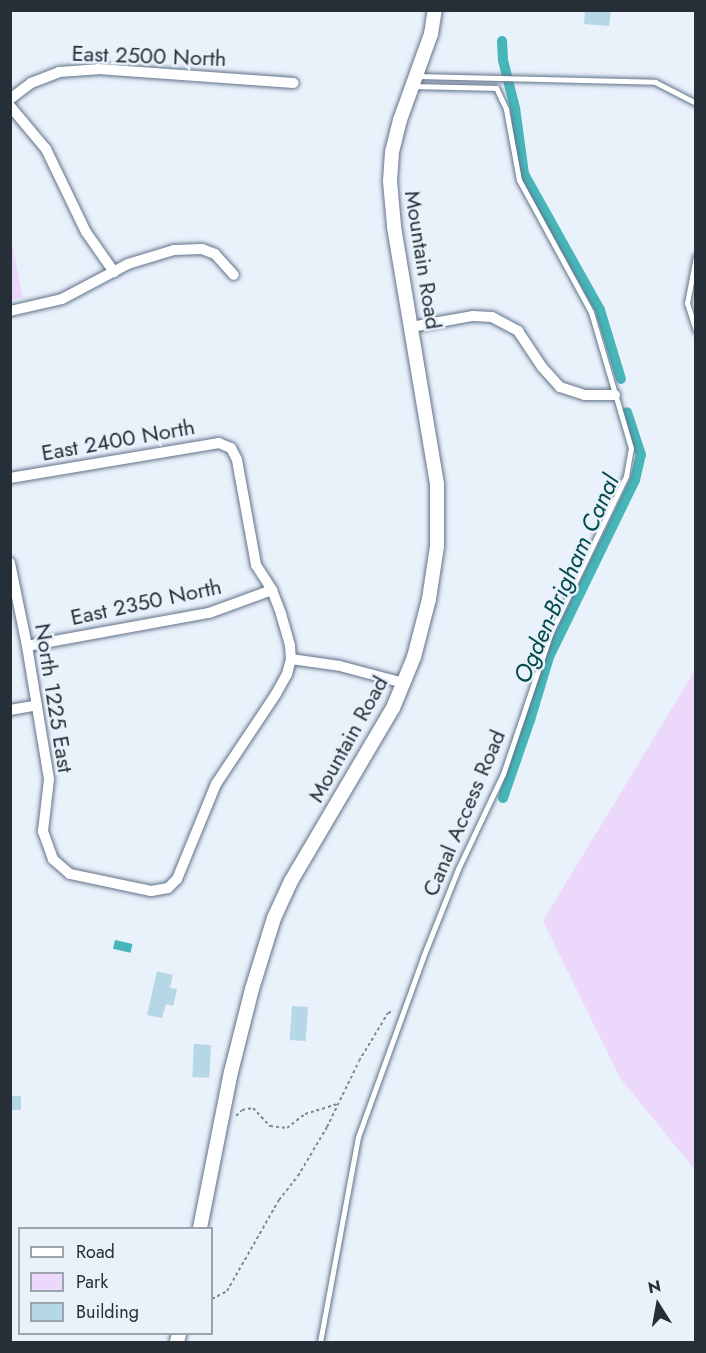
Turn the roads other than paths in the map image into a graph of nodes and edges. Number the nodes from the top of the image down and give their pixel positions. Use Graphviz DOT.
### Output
graph roads {
  1 [pos="435,10"];
  2 [pos="415,81"];
  3 [pos="294,83"];
  4 [pos="10,99"];
  5 [pos="696,103"];
  6 [pos="10,106"];
  7 [pos="696,256"];
  8 [pos="114,273"];
  9 [pos="234,275"];
  10 [pos="10,311"];
  11 [pos="411,327"];
  12 [pos="696,331"];
  13 [pos="615,395"];
  14 [pos="10,478"];
  15 [pos="10,563"];
  16 [pos="272,590"];
  17 [pos="27,645"];
  18 [pos="291,660"];
  19 [pos="404,683"];
  20 [pos="37,705"];
  21 [pos="10,710"];
  22 [pos="200,1227"];
  23 [pos="320,1342"];
  1 -- 2 [label="street, Mountain Road"];
  2 -- 5 [label="lane"];
  2 -- 11 [label="street, Mountain Road"];
  2 -- 13 [label="lane, Canal Access Road"];
  3 -- 4 [label="street, East 2500 North"];
  6 -- 8 [label="street"];
  7 -- 12 [label="lane"];
  8 -- 9 [label="street"];
  8 -- 10 [label="street"];
  11 -- 13 [label="street"];
  11 -- 19 [label="street, Mountain Road"];
  13 -- 23 [label="lane, Canal Access Road"];
  14 -- 16 [label="street, East 2400 North"];
  15 -- 17 [label="street, North 1225 East"];
  16 -- 17 [label="street, East 2350 North"];
  16 -- 18 [label="street"];
  17 -- 20 [label="street, North 1225 East"];
  18 -- 19 [label="street"];
  18 -- 20 [label="street, North 1225 East"];
  19 -- 22 [label="street, Mountain Road"];
  20 -- 21 [label="street"];
}
